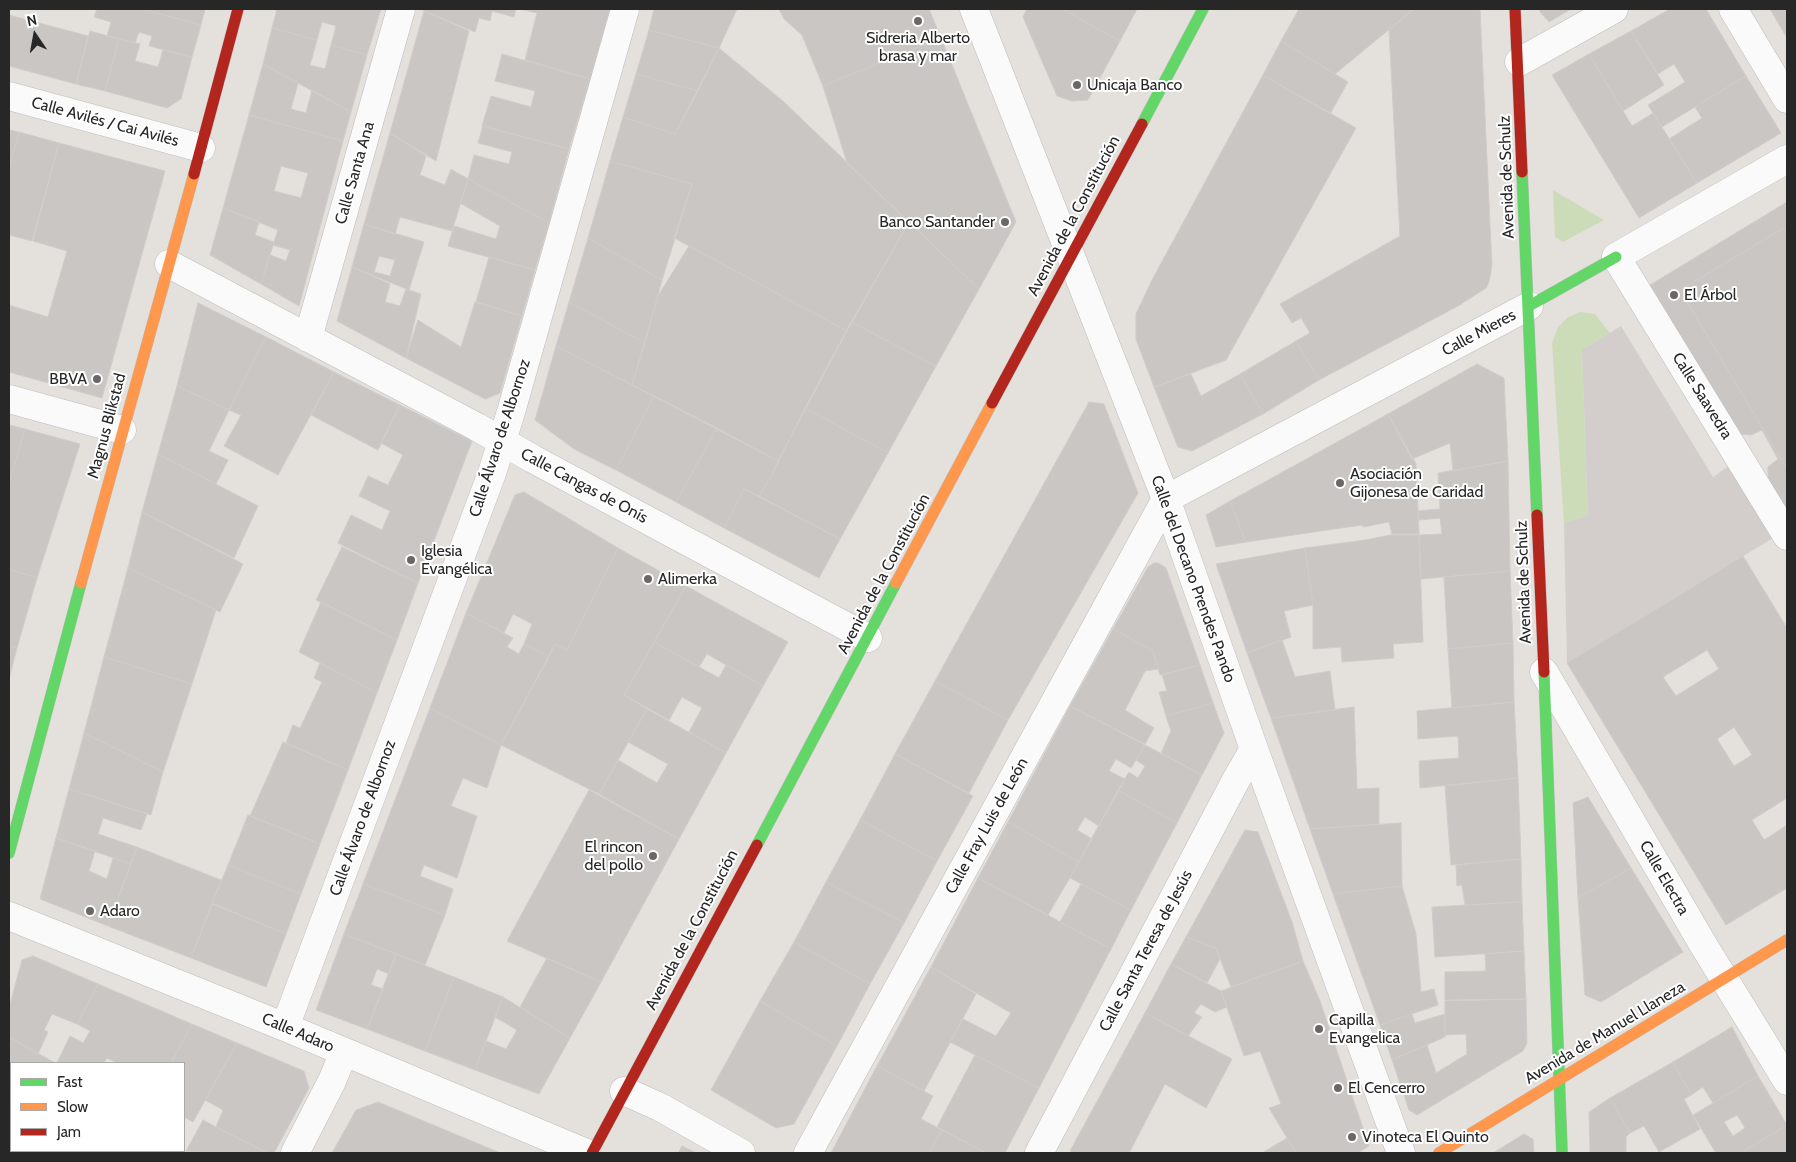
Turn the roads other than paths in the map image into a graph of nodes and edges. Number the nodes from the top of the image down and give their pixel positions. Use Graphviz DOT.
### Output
graph roads {
  1 [pos="238,9"];
  2 [pos="402,9"];
  3 [pos="625,9"];
  4 [pos="974,9"];
  5 [pos="1203,9"];
  6 [pos="1515,9"];
  7 [pos="1614,9"];
  8 [pos="1733,9"];
  9 [pos="1519,62"];
  10 [pos="9,96"];
  11 [pos="1787,98"];
  12 [pos="202,148"];
  13 [pos="1787,159"];
  14 [pos="1072,255"];
  15 [pos="1616,257"];
  16 [pos="169,264"];
  17 [pos="1529,306"];
  18 [pos="308,338"];
  19 [pos="9,399"];
  20 [pos="122,430"];
  21 [pos="502,441"];
  22 [pos="1166,499"];
  23 [pos="1787,536"];
  24 [pos="868,638"];
  25 [pos="1544,672"];
  26 [pos="1254,749"];
  27 [pos="9,853"];
  28 [pos="9,916"];
  29 [pos="1787,940"];
  30 [pos="1724,979"];
  31 [pos="285,1026"];
  32 [pos="344,1052"];
  33 [pos="1559,1080"];
  34 [pos="1787,1081"];
  35 [pos="624,1091"];
  36 [pos="295,1153"];
  37 [pos="586,1153"];
  38 [pos="592,1153"];
  39 [pos="741,1153"];
  40 [pos="808,1153"];
  41 [pos="1039,1153"];
  42 [pos="1401,1153"];
  43 [pos="1439,1153"];
  44 [pos="1562,1153"];
  1 -- 12 [label="street, Magnus Blikstad"];
  2 -- 18 [label="street, Calle Santa Ana"];
  3 -- 21 [label="street, Calle Álvaro de Albornoz"];
  4 -- 14 [label="street, Calle del Decano Prendes Pando"];
  5 -- 14 [label="street, Avenida de la Constitución"];
  6 -- 9 [label="street, Avenida de Schulz"];
  7 -- 9 [label="street"];
  8 -- 11 [label="street"];
  9 -- 17 [label="street, Avenida de Schulz"];
  10 -- 12 [label="street, Calle Avilés / Cai Avilés"];
  12 -- 16 [label="street, Magnus Blikstad"];
  13 -- 15 [label="street, Calle Mieres"];
  14 -- 22 [label="street, Calle del Decano Prendes Pando"];
  14 -- 24 [label="street, Avenida de la Constitución"];
  15 -- 17 [label="street, Calle Mieres"];
  15 -- 23 [label="street, Calle Saavedra"];
  16 -- 18 [label="street, Calle Cangas de Onís"];
  16 -- 20 [label="street, Magnus Blikstad"];
  17 -- 22 [label="street, Calle Mieres"];
  17 -- 25 [label="street, Avenida de Schulz"];
  18 -- 21 [label="street, Calle Cangas de Onís"];
  19 -- 20 [label="street"];
  20 -- 27 [label="street, Magnus Blikstad"];
  21 -- 24 [label="street, Calle Cangas de Onís"];
  21 -- 31 [label="street, Calle Álvaro de Albornoz"];
  22 -- 26 [label="street, Calle del Decano Prendes Pando"];
  22 -- 40 [label="street, Calle Fray Luis de León"];
  24 -- 35 [label="street, Avenida de la Constitución"];
  25 -- 30 [label="street, Calle Electra"];
  25 -- 33 [label="street, Avenida de Schulz"];
  26 -- 41 [label="street, Calle Santa Teresa de Jesús"];
  26 -- 42 [label="street, Calle del Decano Prendes Pando"];
  28 -- 31 [label="street, Calle Adaro"];
  29 -- 30 [label="street, Avenida de Manuel Llaneza"];
  30 -- 33 [label="street, Avenida de Manuel Llaneza"];
  30 -- 34 [label="street, Calle Electra"];
  31 -- 32 [label="street, Calle Adaro"];
  32 -- 36 [label="street"];
  32 -- 37 [label="street, Calle Adaro"];
  33 -- 43 [label="street, Avenida de Manuel Llaneza"];
  33 -- 44 [label="street, Avenida de Schulz"];
  35 -- 38 [label="street, Avenida de la Constitución"];
  35 -- 39 [label="street"];
}
